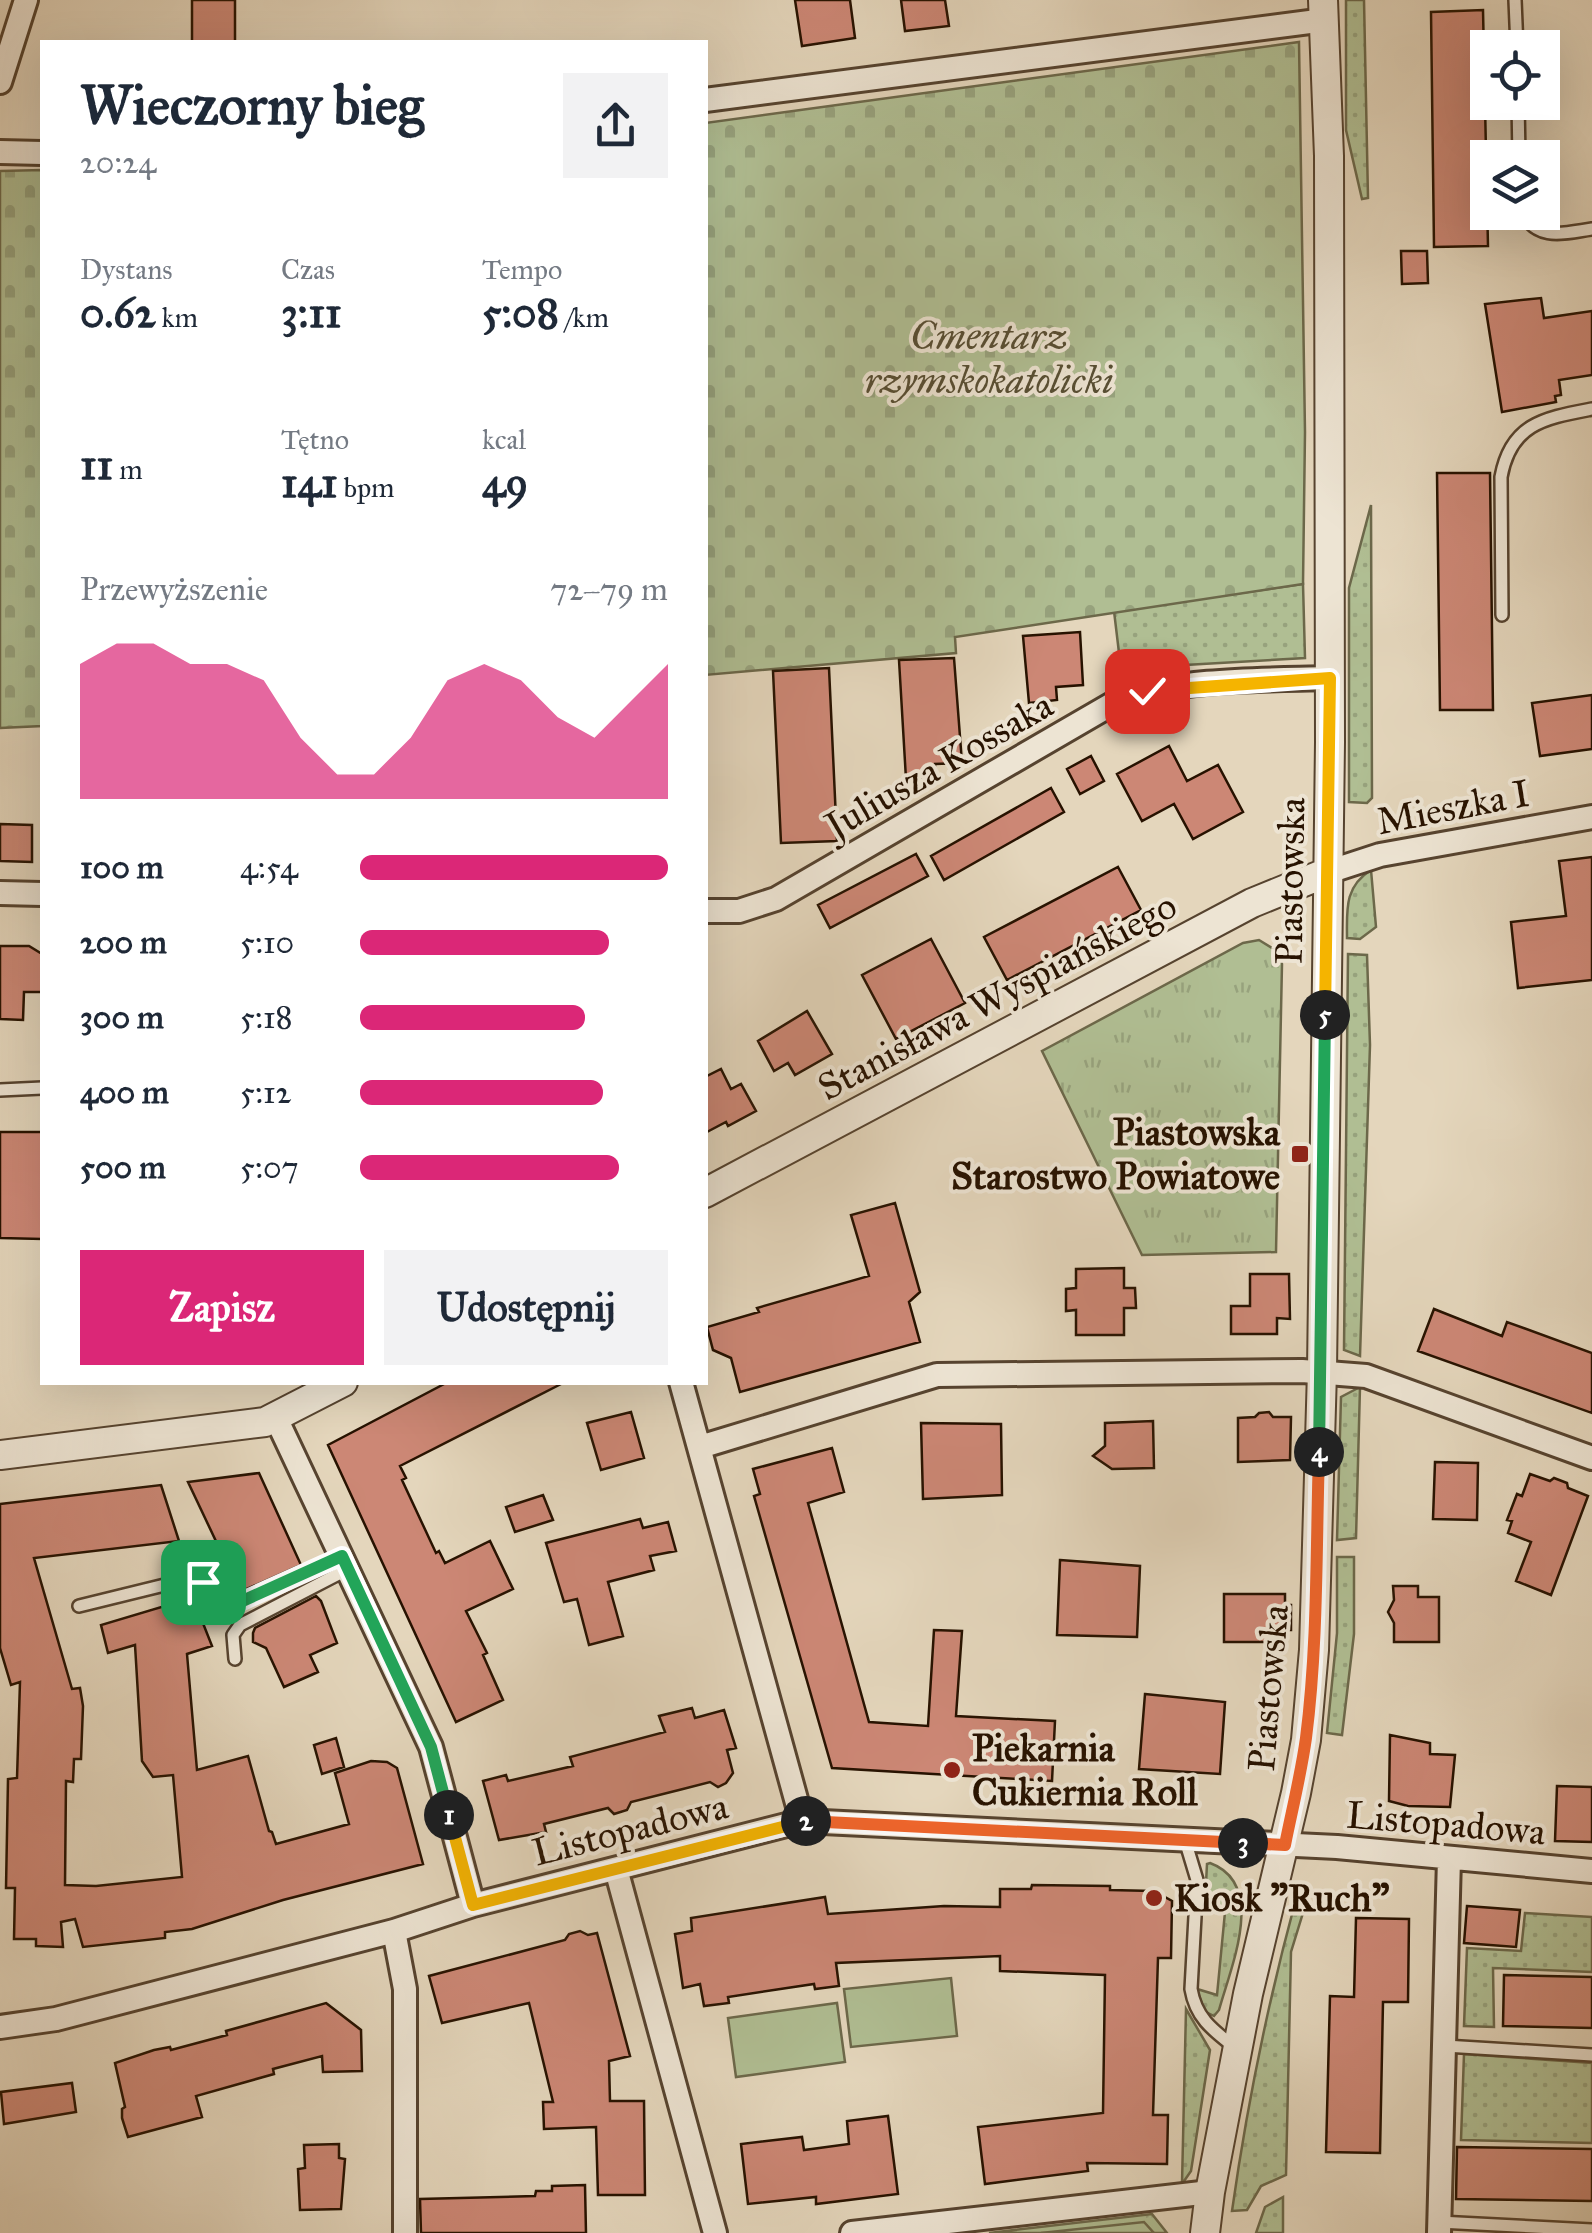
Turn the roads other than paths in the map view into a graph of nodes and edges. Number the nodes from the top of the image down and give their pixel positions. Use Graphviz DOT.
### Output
graph roads {
  1 [pos="26,0"];
  2 [pos="1516,0"];
  3 [pos="1324,10"];
  4 [pos="1517,30"];
  5 [pos="0,82"];
  6 [pos="708,100"];
  7 [pos="0,152"];
  8 [pos="40,153"];
  9 [pos="1592,229"];
  10 [pos="1540,230"];
  11 [pos="1592,409"];
  12 [pos="1502,615"];
  13 [pos="1330,678"];
  14 [pos="1592,817"];
  15 [pos="1328,872"];
  16 [pos="0,894"];
  17 [pos="40,894"];
  18 [pos="708,910"];
  19 [pos="40,1088"];
  20 [pos="0,1090"];
  21 [pos="708,1191"];
  22 [pos="1322,1371"];
  23 [pos="337,1385"];
  24 [pos="682,1385"];
  25 [pos="276,1418"];
  26 [pos="700,1447"];
  27 [pos="0,1455"];
  28 [pos="1592,1458"];
  29 [pos="345,1562"];
  30 [pos="79,1606"];
  31 [pos="235,1659"];
  32 [pos="802,1820"];
  33 [pos="1186,1840"];
  34 [pos="1285,1845"];
  35 [pos="1450,1858"];
  36 [pos="616,1869"];
  37 [pos="1592,1872"];
  38 [pos="473,1905"];
  39 [pos="394,1931"];
  40 [pos="0,2027"];
  41 [pos="1444,2046"];
  42 [pos="1237,2049"];
  43 [pos="1592,2055"];
  44 [pos="1210,2192"];
  45 [pos="1439,2228"];
  46 [pos="1592,2230"];
  47 [pos="405,2233"];
  48 [pos="715,2233"];
  49 [pos="852,2233"];
  50 [pos="1205,2233"];
  1 -- 5 [label="street"];
  2 -- 4 [label="lane"];
  3 -- 6 [label="street"];
  3 -- 13 [label="street, Piastowska"];
  7 -- 8 [label="street"];
  9 -- 10 [label="lane"];
  11 -- 12 [label="lane"];
  13 -- 15 [label="street, Piastowska"];
  13 -- 18 [label="street, Juliusza Kossaka"];
  14 -- 15 [label="street, Mieszka I"];
  15 -- 21 [label="street, Stanisława Wyspiańskiego"];
  15 -- 22 [label="street, Piastowska"];
  16 -- 17 [label="street"];
  19 -- 20 [label="lane"];
  22 -- 26 [label="street"];
  22 -- 28 [label="street"];
  22 -- 34 [label="street, Piastowska"];
  23 -- 25 [label="street"];
  24 -- 26 [label="street"];
  25 -- 27 [label="street"];
  25 -- 29 [label="street"];
  26 -- 32 [label="street"];
  29 -- 30 [label="lane"];
  29 -- 31 [label="lane"];
  29 -- 38 [label="street"];
  32 -- 33 [label="street, Listopadowa"];
  32 -- 36 [label="street, Listopadowa"];
  33 -- 34 [label="street, Listopadowa"];
  33 -- 42 [label="lane"];
  34 -- 35 [label="street, Listopadowa"];
  34 -- 42 [label="street, Piastowska"];
  35 -- 37 [label="street, Listopadowa"];
  35 -- 41 [label="street"];
  36 -- 38 [label="street, Listopadowa"];
  36 -- 48 [label="street"];
  38 -- 39 [label="street, Listopadowa"];
  39 -- 40 [label="street, Listopadowa"];
  39 -- 47 [label="street"];
  41 -- 43 [label="lane"];
  41 -- 45 [label="street"];
  42 -- 44 [label="street, Piastowska"];
  44 -- 49 [label="street"];
  44 -- 50 [label="street, Piastowska"];
  45 -- 46 [label="lane"];
}
